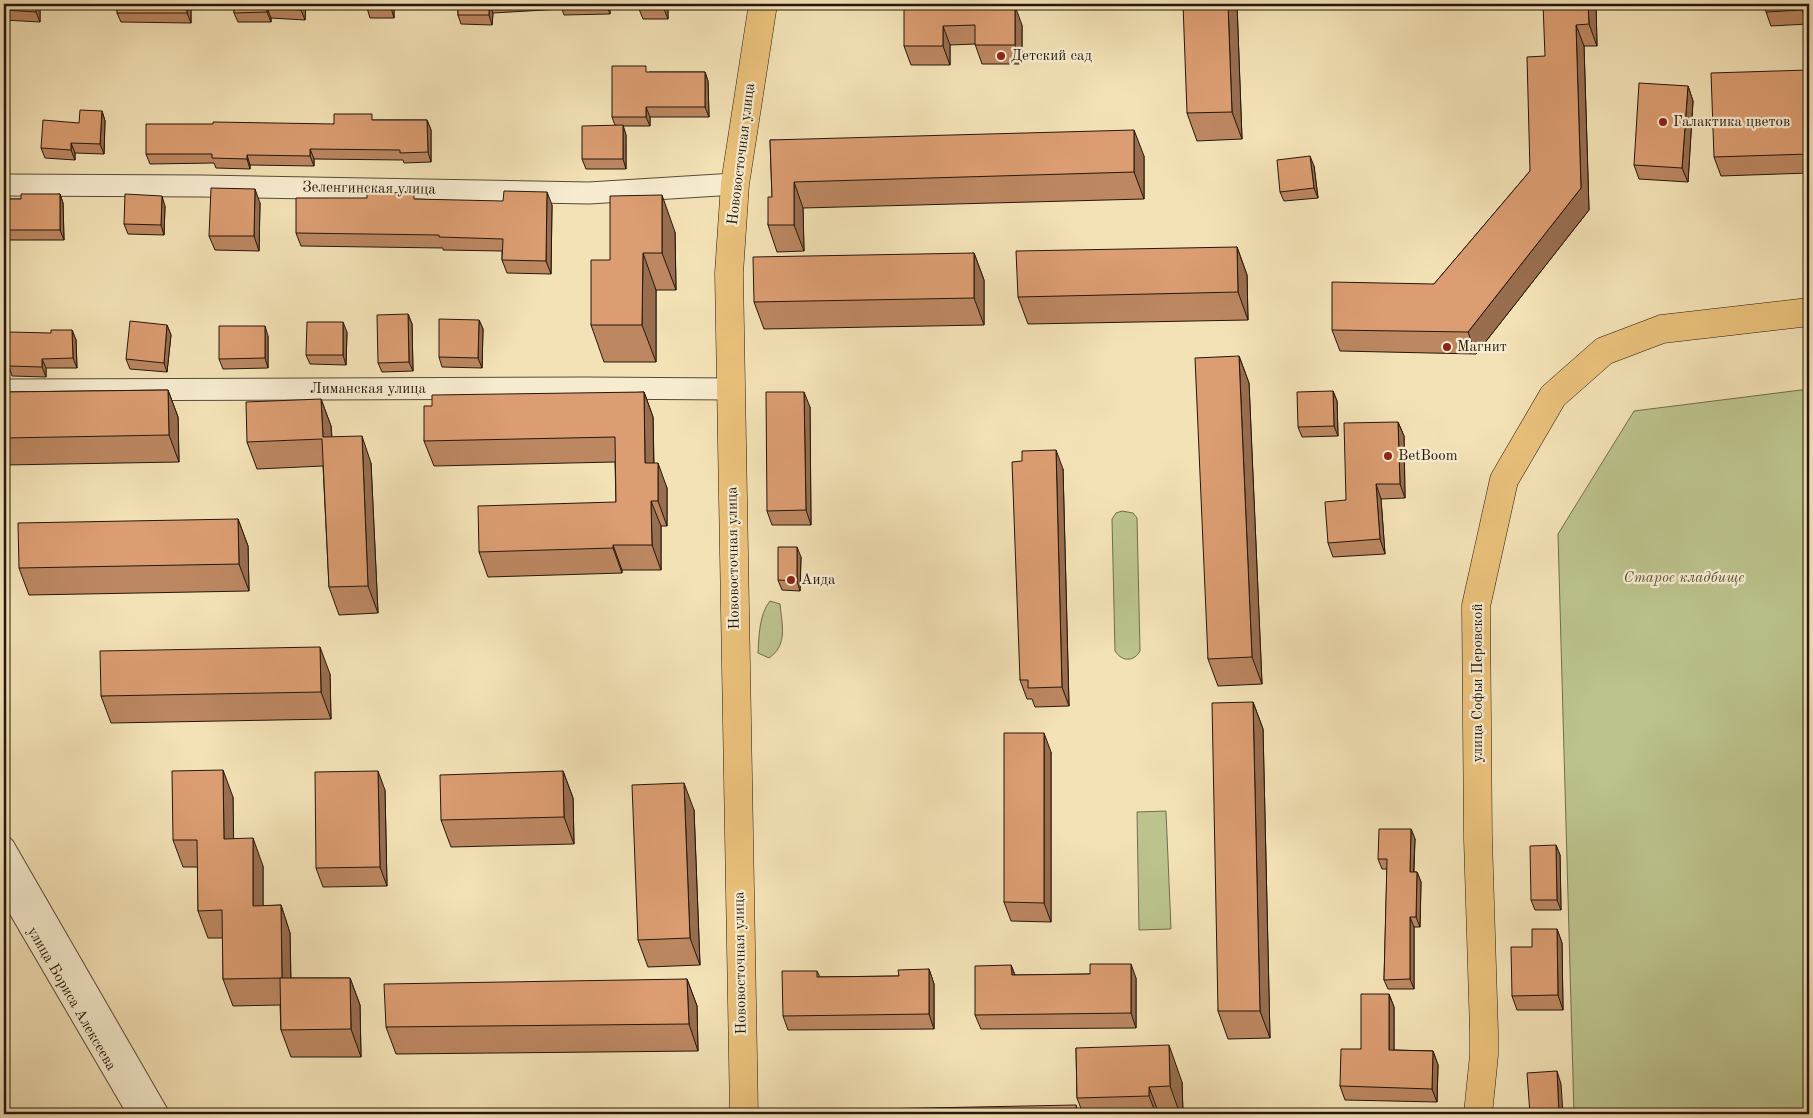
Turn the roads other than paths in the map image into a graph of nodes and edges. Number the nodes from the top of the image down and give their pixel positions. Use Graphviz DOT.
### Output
graph roads {
  1 [pos="763,4"];
  2 [pos="735,184"];
  3 [pos="4,185"];
  4 [pos="1809,312"];
  5 [pos="731,389"];
  6 [pos="4,390"];
  7 [pos="4,847"];
  8 [pos="4,883"];
  9 [pos="138,1114"];
  10 [pos="158,1114"];
  11 [pos="744,1114"];
  12 [pos="1478,1114"];
  1 -- 2 [label="main road, Нововосточная улица"];
  2 -- 3 [label="street, Зеленгинская улица"];
  2 -- 5 [label="main road, Нововосточная улица"];
  4 -- 12 [label="main road, улица Софьи Перовской"];
  5 -- 6 [label="street, Лиманская улица"];
  5 -- 11 [label="main road, Нововосточная улица"];
  7 -- 10 [label="street"];
  8 -- 9 [label="street, улица Бориса Алексеева"];
}
